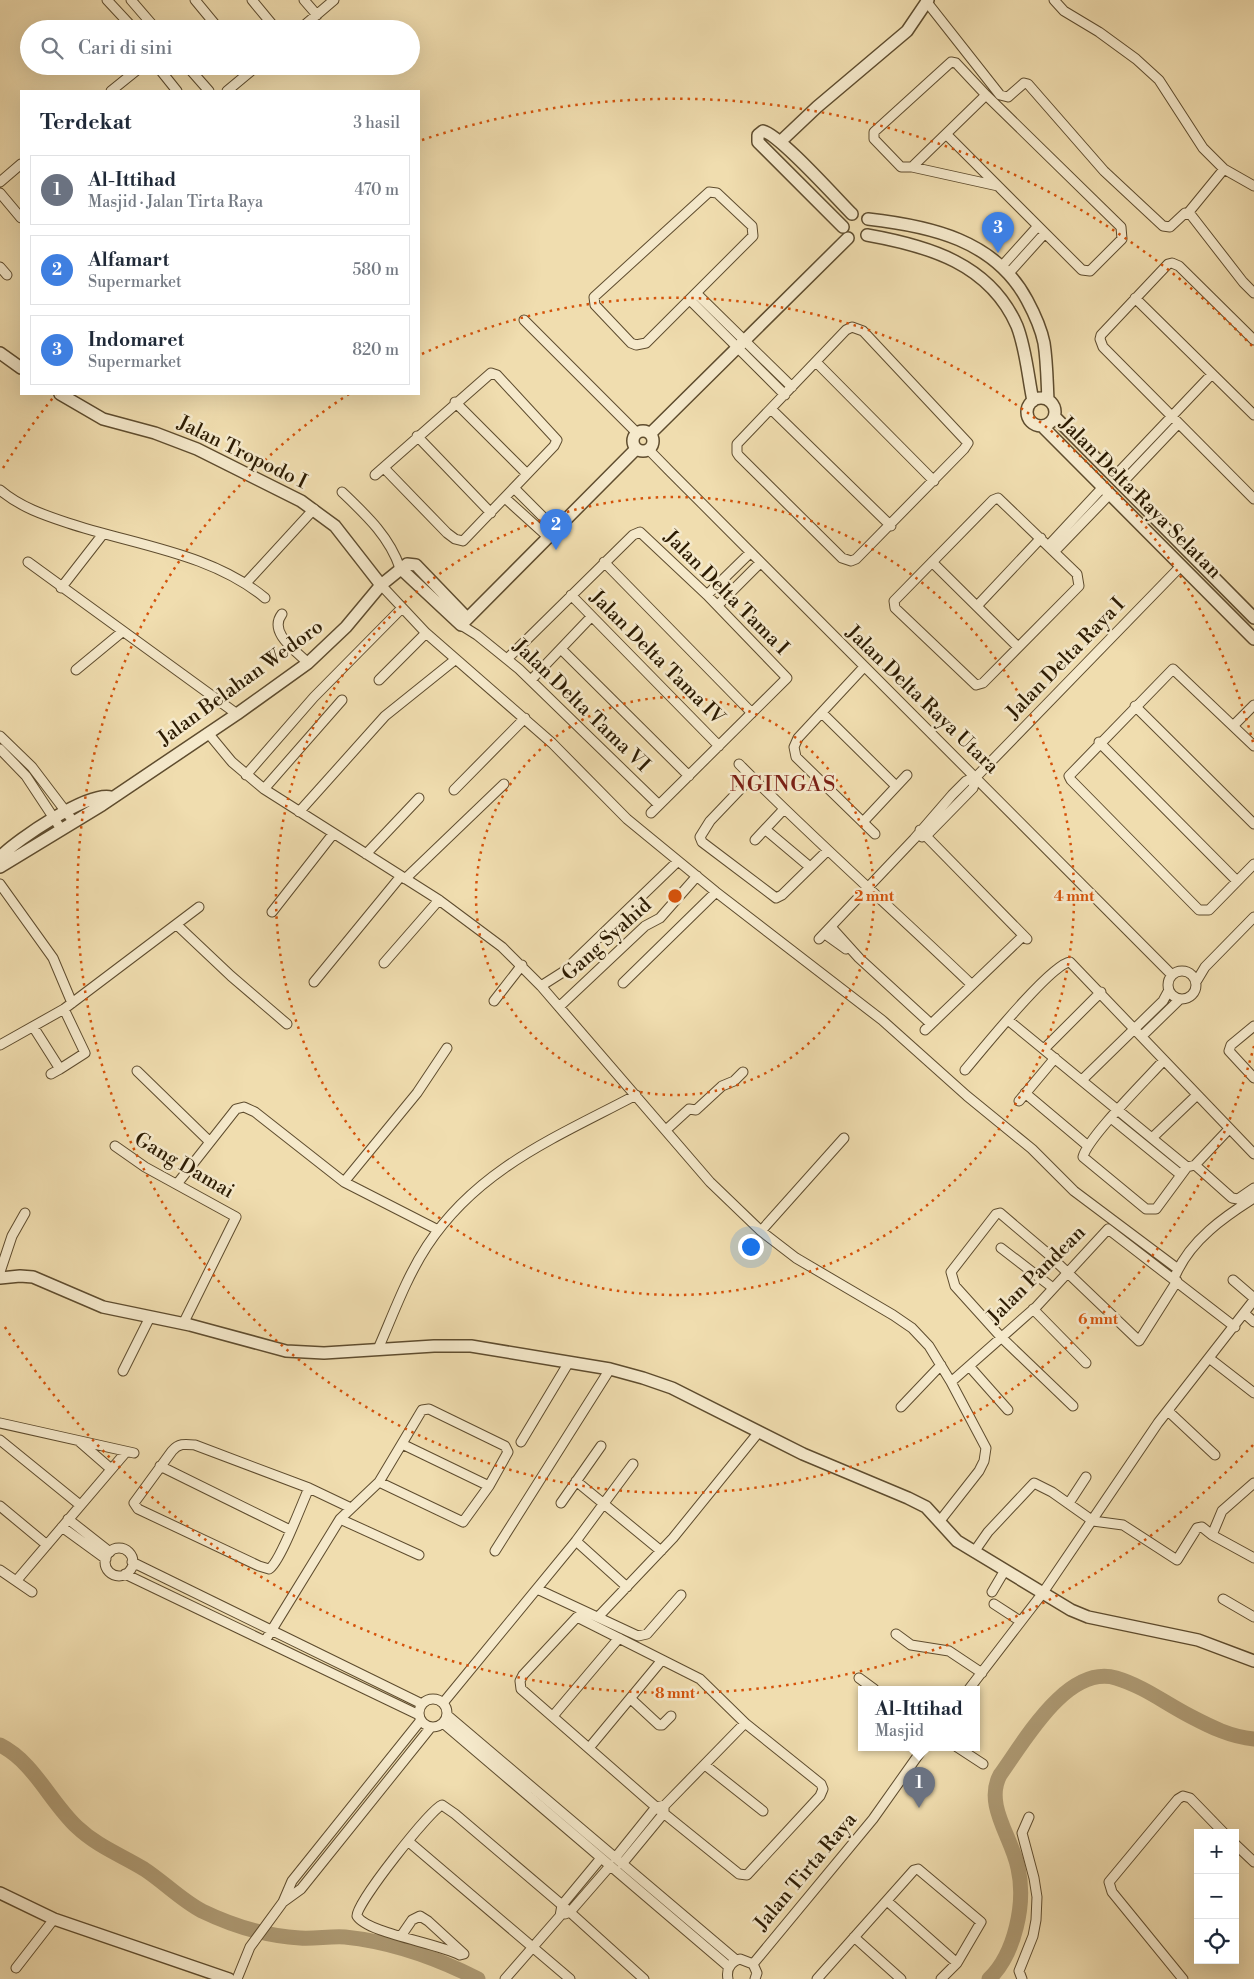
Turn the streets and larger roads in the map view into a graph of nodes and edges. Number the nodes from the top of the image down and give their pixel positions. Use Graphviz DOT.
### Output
graph roads {
  1 [pos="107,0"];
  2 [pos="132,0"];
  3 [pos="195,0"];
  4 [pos="252,0"];
  5 [pos="304,0"];
  6 [pos="334,0"];
  7 [pos="1054,0"];
  8 [pos="927,1"];
  9 [pos="317,15"];
  10 [pos="126,20"];
  11 [pos="149,20"];
  12 [pos="212,20"];
  13 [pos="269,20"];
  14 [pos="311,20"];
  15 [pos="131,75"];
  16 [pos="165,75"];
  17 [pos="196,75"];
  18 [pos="245,75"];
  19 [pos="113,90"];
  20 [pos="176,90"];
  21 [pos="208,90"];
  22 [pos="228,90"];
  23 [pos="986,95"];
  24 [pos="946,134"];
  25 [pos="780,142"];
  26 [pos="20,165"];
  27 [pos="912,167"];
  28 [pos="1224,169"];
  29 [pos="0,182"];
  30 [pos="998,186"];
  31 [pos="1254,186"];
  32 [pos="0,193"];
  33 [pos="1188,213"];
  34 [pos="852,214"];
  35 [pos="20,217"];
  36 [pos="868,219"];
  37 [pos="1038,226"];
  38 [pos="843,227"];
  39 [pos="1045,233"];
  40 [pos="867,235"];
  41 [pos="848,238"];
  42 [pos="0,267"];
  43 [pos="1005,270"];
  44 [pos="7,275"];
  45 [pos="1254,293"];
  46 [pos="697,294"];
  47 [pos="1135,298"];
  48 [pos="690,300"];
  49 [pos="524,320"];
  50 [pos="1254,340"];
  51 [pos="741,344"];
  52 [pos="0,354"];
  53 [pos="816,362"];
  54 [pos="20,367"];
  55 [pos="1212,374"];
  56 [pos="792,387"];
  57 [pos="62,395"];
  58 [pos="785,395"];
  59 [pos="1048,400"];
  60 [pos="1033,401"];
  61 [pos="455,402"];
  62 [pos="771,409"];
  63 [pos="1254,415"];
  64 [pos="1170,416"];
  65 [pos="1054,417"];
  66 [pos="1178,424"];
  67 [pos="1042,426"];
  68 [pos="637,433"];
  69 [pos="650,434"];
  70 [pos="417,436"];
  71 [pos="636,449"];
  72 [pos="649,450"];
  73 [pos="384,468"];
  74 [pos="527,474"];
  75 [pos="375,475"];
  76 [pos="934,481"];
  77 [pos="1117,481"];
  78 [pos="514,488"];
  79 [pos="0,490"];
  80 [pos="1106,491"];
  81 [pos="342,492"];
  82 [pos="505,498"];
  83 [pos="1254,499"];
  84 [pos="314,509"];
  85 [pos="491,513"];
  86 [pos="891,526"];
  87 [pos="552,533"];
  88 [pos="103,534"];
  89 [pos="1041,538"];
  90 [pos="1052,548"];
  91 [pos="750,553"];
  92 [pos="28,562"];
  93 [pos="604,562"];
  94 [pos="932,562"];
  95 [pos="760,563"];
  96 [pos="1181,566"];
  97 [pos="400,568"];
  98 [pos="246,582"];
  99 [pos="381,585"];
  100 [pos="62,588"];
  101 [pos="570,595"];
  102 [pos="707,595"];
  103 [pos="265,598"];
  104 [pos="718,605"];
  105 [pos="977,606"];
  106 [pos="402,608"];
  107 [pos="282,614"];
  108 [pos="591,617"];
  109 [pos="1254,618"];
  110 [pos="464,622"];
  111 [pos="122,632"];
  112 [pos="426,633"];
  113 [pos="1254,639"];
  114 [pos="1018,647"];
  115 [pos="561,649"];
  116 [pos="456,659"];
  117 [pos="507,659"];
  118 [pos="308,662"];
  119 [pos="863,668"];
  120 [pos="76,670"];
  121 [pos="379,680"];
  122 [pos="531,680"];
  123 [pos="342,700"];
  124 [pos="1254,705"];
  125 [pos="1135,706"];
  126 [pos="752,713"];
  127 [pos="822,713"];
  128 [pos="237,714"];
  129 [pos="525,718"];
  130 [pos="1234,725"];
  131 [pos="208,734"];
  132 [pos="0,736"];
  133 [pos="1099,742"];
  134 [pos="719,746"];
  135 [pos="1254,746"];
  136 [pos="0,749"];
  137 [pos="739,764"];
  138 [pos="246,775"];
  139 [pos="908,775"];
  140 [pos="689,776"];
  141 [pos="752,777"];
  142 [pos="976,777"];
  143 [pos="504,784"];
  144 [pos="896,786"];
  145 [pos="264,789"];
  146 [pos="454,790"];
  147 [pos="111,797"];
  148 [pos="418,798"];
  149 [pos="659,805"];
  150 [pos="784,809"];
  151 [pos="67,811"];
  152 [pos="299,812"];
  153 [pos="651,814"];
  154 [pos="73,821"];
  155 [pos="863,822"];
  156 [pos="58,824"];
  157 [pos="1254,824"];
  158 [pos="766,830"];
  159 [pos="923,833"];
  160 [pos="333,834"];
  161 [pos="875,834"];
  162 [pos="755,840"];
  163 [pos="826,851"];
  164 [pos="366,854"];
  165 [pos="1,861"];
  166 [pos="678,861"];
  167 [pos="1254,864"];
  168 [pos="810,867"];
  169 [pos="697,876"];
  170 [pos="403,877"];
  171 [pos="1237,881"];
  172 [pos="0,884"];
  173 [pos="869,887"];
  174 [pos="716,892"];
  175 [pos="438,900"];
  176 [pos="199,907"];
  177 [pos="272,912"];
  178 [pos="1254,917"];
  179 [pos="177,926"];
  180 [pos="384,963"];
  181 [pos="522,965"];
  182 [pos="1204,967"];
  183 [pos="1190,973"];
  184 [pos="1172,975"];
  185 [pos="314,982"];
  186 [pos="1196,982"];
  187 [pos="623,983"];
  188 [pos="972,985"];
  189 [pos="541,986"];
  190 [pos="1169,990"];
  191 [pos="1101,992"];
  192 [pos="1180,999"];
  193 [pos="494,1001"];
  194 [pos="68,1006"];
  195 [pos="559,1007"];
  196 [pos="1008,1020"];
  197 [pos="287,1024"];
  198 [pos="1254,1026"];
  199 [pos="34,1028"];
  200 [pos="1139,1033"];
  201 [pos="0,1045"];
  202 [pos="447,1048"];
  203 [pos="1044,1048"];
  204 [pos="1055,1058"];
  205 [pos="1164,1060"];
  206 [pos="60,1069"];
  207 [pos="965,1070"];
  208 [pos="137,1072"];
  209 [pos="742,1072"];
  210 [pos="51,1074"];
  211 [pos="1254,1078"];
  212 [pos="1082,1080"];
  213 [pos="636,1095"];
  214 [pos="1197,1095"];
  215 [pos="1118,1109"];
  216 [pos="1111,1118"];
  217 [pos="1229,1129"];
  218 [pos="666,1130"];
  219 [pos="844,1138"];
  220 [pos="1152,1138"];
  221 [pos="210,1142"];
  222 [pos="115,1146"];
  223 [pos="1088,1146"];
  224 [pos="1254,1154"];
  225 [pos="1191,1166"];
  226 [pos="1181,1175"];
  227 [pos="344,1182"];
  228 [pos="177,1184"];
  229 [pos="1254,1188"];
  230 [pos="1254,1198"];
  231 [pos="25,1213"];
  232 [pos="438,1230"];
  233 [pos="761,1231"];
  234 [pos="1002,1248"];
  235 [pos="1178,1269"];
  236 [pos="0,1270"];
  237 [pos="1068,1272"];
  238 [pos="0,1278"];
  239 [pos="1234,1280"];
  240 [pos="1177,1282"];
  241 [pos="1053,1288"];
  242 [pos="1254,1299"];
  243 [pos="1033,1309"];
  244 [pos="1244,1313"];
  245 [pos="150,1317"];
  246 [pos="1254,1322"];
  247 [pos="182,1324"];
  248 [pos="1235,1327"];
  249 [pos="1000,1336"];
  250 [pos="378,1349"];
  251 [pos="1210,1358"];
  252 [pos="569,1362"];
  253 [pos="1086,1363"];
  254 [pos="940,1365"];
  255 [pos="969,1366"];
  256 [pos="610,1369"];
  257 [pos="123,1371"];
  258 [pos="951,1382"];
  259 [pos="1254,1394"];
  260 [pos="1073,1406"];
  261 [pos="901,1407"];
  262 [pos="1008,1410"];
  263 [pos="1168,1411"];
  264 [pos="0,1423"];
  265 [pos="758,1433"];
  266 [pos="0,1440"];
  267 [pos="78,1440"];
  268 [pos="521,1442"];
  269 [pos="402,1444"];
  270 [pos="601,1446"];
  271 [pos="1215,1455"];
  272 [pos="633,1464"];
  273 [pos="160,1466"];
  274 [pos="111,1469"];
  275 [pos="1086,1477"];
  276 [pos="576,1481"];
  277 [pos="378,1482"];
  278 [pos="1254,1483"];
  279 [pos="488,1486"];
  280 [pos="309,1488"];
  281 [pos="561,1503"];
  282 [pos="1068,1503"];
  283 [pos="605,1504"];
  284 [pos="80,1505"];
  285 [pos="0,1506"];
  286 [pos="351,1508"];
  287 [pos="340,1519"];
  288 [pos="68,1520"];
  289 [pos="1094,1520"];
  290 [pos="939,1522"];
  291 [pos="62,1528"];
  292 [pos="290,1530"];
  293 [pos="1212,1534"];
  294 [pos="576,1542"];
  295 [pos="47,1544"];
  296 [pos="495,1551"];
  297 [pos="661,1551"];
  298 [pos="974,1552"];
  299 [pos="108,1555"];
  300 [pos="419,1555"];
  301 [pos="1254,1558"];
  302 [pos="132,1562"];
  303 [pos="0,1570"];
  304 [pos="1005,1570"];
  305 [pos="125,1574"];
  306 [pos="17,1580"];
  307 [pos="627,1587"];
  308 [pos="537,1589"];
  309 [pos="32,1592"];
  310 [pos="992,1592"];
  311 [pos="1042,1594"];
  312 [pos="681,1595"];
  313 [pos="1223,1599"];
  314 [pos="994,1604"];
  315 [pos="598,1617"];
  316 [pos="1254,1617"];
  317 [pos="1020,1621"];
  318 [pos="272,1630"];
  319 [pos="896,1634"];
  320 [pos="619,1638"];
  321 [pos="265,1641"];
  322 [pos="662,1660"];
  323 [pos="1254,1661"];
  324 [pos="982,1673"];
  325 [pos="859,1678"];
  326 [pos="870,1686"];
  327 [pos="971,1686"];
  328 [pos="631,1699"];
  329 [pos="443,1703"];
  330 [pos="422,1704"];
  331 [pos="553,1716"];
  332 [pos="671,1716"];
  333 [pos="420,1718"];
  334 [pos="445,1719"];
  335 [pos="746,1723"];
  336 [pos="431,1727"];
  337 [pos="589,1748"];
  338 [pos="921,1751"];
  339 [pos="963,1751"];
  340 [pos="983,1764"];
  341 [pos="705,1765"];
  342 [pos="662,1808"];
  343 [pos="763,1810"];
  344 [pos="1029,1816"];
  345 [pos="1220,1829"];
  346 [pos="409,1842"];
  347 [pos="1239,1848"];
  348 [pos="601,1858"];
  349 [pos="616,1862"];
  350 [pos="1254,1862"];
  351 [pos="0,1893"];
  352 [pos="887,1901"];
  353 [pos="284,1902"];
  354 [pos="562,1905"];
  355 [pos="570,1912"];
  356 [pos="560,1916"];
  357 [pos="54,1919"];
  358 [pos="401,1936"];
  359 [pos="854,1937"];
  360 [pos="533,1947"];
  361 [pos="736,1960"];
  362 [pos="956,1962"];
  363 [pos="752,1964"];
  364 [pos="728,1967"];
  365 [pos="16,1968"];
  366 [pos="821,1977"];
  367 [pos="756,1978"];
  368 [pos="229,1979"];
  369 [pos="237,1979"];
  370 [pos="505,1979"];
  371 [pos="570,1979"];
  372 [pos="644,1979"];
  373 [pos="728,1979"];
  374 [pos="901,1979"];
  375 [pos="941,1979"];
  376 [pos="1021,1979"];
  377 [pos="1183,1979"];
  1 -- 10 [label="street"];
  2 -- 11 [label="street"];
  3 -- 12 [label="street"];
  4 -- 13 [label="street"];
  5 -- 9 [label="street"];
  6 -- 9 [label="street"];
  7 -- 28 [label="street"];
  8 -- 25 [label="street"];
  8 -- 33 [label="street"];
  9 -- 14 [label="street"];
  15 -- 19 [label="street"];
  16 -- 20 [label="street"];
  17 -- 21 [label="street"];
  18 -- 22 [label="street"];
  23 -- 24 [label="street"];
  23 -- 27 [label="street"];
  23 -- 39 [label="street"];
  24 -- 27 [label="street"];
  24 -- 30 [label="street"];
  25 -- 34 [label="street"];
  25 -- 38 [label="street"];
  26 -- 29 [label="street"];
  27 -- 30 [label="street"];
  28 -- 31 [label="street"];
  28 -- 33 [label="street"];
  30 -- 37 [label="street"];
  32 -- 35 [label="street"];
  33 -- 45 [label="street"];
  34 -- 36 [label="street"];
  34 -- 38 [label="street"];
  36 -- 40 [label="street"];
  36 -- 43 [label="street"];
  37 -- 39 [label="street"];
  37 -- 43 [label="street"];
  38 -- 41 [label="street"];
  39 -- 43 [label="street"];
  40 -- 41 [label="street"];
  40 -- 60 [label="street"];
  41 -- 51 [label="street"];
  42 -- 44 [label="street"];
  43 -- 59 [label="street"];
  46 -- 48 [label="street"];
  46 -- 48 [label="street"];
  46 -- 51 [label="street"];
  47 -- 50 [label="street"];
  47 -- 55 [label="street"];
  47 -- 64 [label="street"];
  48 -- 51 [label="street"];
  49 -- 68 [label="street"];
  51 -- 56 [label="street"];
  51 -- 58 [label="street"];
  51 -- 69 [label="street"];
  52 -- 54 [label="street"];
  53 -- 56 [label="street"];
  53 -- 76 [label="street"];
  53 -- 76 [label="street"];
  55 -- 63 [label="street"];
  55 -- 64 [label="street"];
  56 -- 58 [label="street"];
  57 -- 84 [label="street, Jalan Tropodo I"];
  58 -- 62 [label="street"];
  59 -- 60 [label="street"];
  59 -- 65 [label="street"];
  60 -- 67 [label="street"];
  61 -- 70 [label="street"];
  61 -- 74 [label="street"];
  61 -- 74 [label="street"];
  62 -- 86 [label="street"];
  62 -- 86 [label="street"];
  64 -- 66 [label="street"];
  64 -- 77 [label="street"];
  65 -- 67 [label="street"];
  65 -- 77 [label="street, Jalan Delta Raya Selatan"];
  66 -- 77 [label="street"];
  66 -- 83 [label="street"];
  67 -- 80 [label="street, Jalan Delta Raya Selatan"];
  68 -- 69 [label="street"];
  68 -- 71 [label="street"];
  69 -- 72 [label="street"];
  70 -- 73 [label="street"];
  70 -- 85 [label="street"];
  71 -- 72 [label="street"];
  71 -- 87 [label="street"];
  72 -- 91 [label="street, Jalan Delta Raya Utara"];
  73 -- 75 [label="street"];
  73 -- 85 [label="street"];
  74 -- 78 [label="street"];
  76 -- 86 [label="street"];
  77 -- 109 [label="street, Jalan Delta Raya Selatan"];
  78 -- 82 [label="street"];
  78 -- 87 [label="street"];
  79 -- 88 [label="street"];
  80 -- 90 [label="street"];
  80 -- 96 [label="street, Jalan Delta Raya Selatan"];
  81 -- 97 [label="street"];
  82 -- 85 [label="street"];
  82 -- 87 [label="street"];
  84 -- 98 [label="street"];
  84 -- 99 [label="street, Jalan Tropodo I"];
  87 -- 110 [label="street"];
  88 -- 98 [label="street"];
  88 -- 100 [label="street"];
  89 -- 90 [label="street"];
  89 -- 94 [label="street"];
  89 -- 105 [label="street"];
  90 -- 114 [label="street"];
  91 -- 95 [label="street, Jalan Delta Raya Utara"];
  91 -- 102 [label="street"];
  92 -- 100 [label="street"];
  93 -- 101 [label="street"];
  93 -- 102 [label="street, Jalan Delta Tama I"];
  93 -- 126 [label="street"];
  94 -- 105 [label="street"];
  94 -- 114 [label="street"];
  95 -- 104 [label="street"];
  95 -- 119 [label="street, Jalan Delta Raya Utara"];
  96 -- 113 [label="street, Jalan Delta Raya Selatan"];
  96 -- 142 [label="street, Jalan Delta Raya I"];
  97 -- 99 [label="street, Jalan Belahan Wedoro"];
  97 -- 110 [label="street"];
  98 -- 103 [label="street"];
  99 -- 106 [label="street"];
  99 -- 118 [label="street, Jalan Belahan Wedoro"];
  100 -- 111 [label="street"];
  101 -- 108 [label="street, Jalan Delta Tama IV"];
  101 -- 117 [label="street"];
  102 -- 104 [label="street, Jalan Delta Tama I"];
  104 -- 126 [label="street, Jalan Delta Tama I"];
  105 -- 114 [label="street"];
  106 -- 112 [label="street"];
  106 -- 138 [label="street"];
  107 -- 118 [label="street"];
  108 -- 115 [label="street"];
  108 -- 134 [label="street, Jalan Delta Tama IV"];
  110 -- 117 [label="street, Jalan Delta Tama VI"];
  111 -- 120 [label="street"];
  111 -- 128 [label="street"];
  112 -- 116 [label="street"];
  112 -- 121 [label="street"];
  115 -- 122 [label="street"];
  115 -- 140 [label="street"];
  116 -- 129 [label="street"];
  116 -- 152 [label="street"];
  117 -- 122 [label="street, Jalan Delta Tama VI"];
  118 -- 128 [label="street, Jalan Belahan Wedoro"];
  119 -- 127 [label="street"];
  119 -- 142 [label="street, Jalan Delta Raya Utara"];
  122 -- 149 [label="street, Jalan Delta Tama VI"];
  123 -- 145 [label="street"];
  124 -- 130 [label="street"];
  125 -- 130 [label="street"];
  125 -- 133 [label="street"];
  125 -- 157 [label="street"];
  126 -- 134 [label="street"];
  127 -- 144 [label="street"];
  127 -- 155 [label="street"];
  128 -- 131 [label="street, Jalan Belahan Wedoro"];
  129 -- 146 [label="street"];
  129 -- 166 [label="street"];
  130 -- 135 [label="street"];
  131 -- 138 [label="street"];
  131 -- 147 [label="street, Jalan Belahan Wedoro"];
  132 -- 151 [label="street"];
  133 -- 171 [label="street"];
  133 -- 171 [label="street"];
  134 -- 140 [label="street"];
  136 -- 156 [label="street"];
  137 -- 141 [label="street"];
  138 -- 145 [label="street"];
  139 -- 144 [label="street"];
  140 -- 149 [label="street"];
  141 -- 150 [label="street"];
  141 -- 168 [label="street"];
  142 -- 159 [label="street, Jalan Delta Raya I"];
  142 -- 184 [label="street, Jalan Delta Raya Utara"];
  143 -- 170 [label="street"];
  144 -- 155 [label="street"];
  145 -- 152 [label="street"];
  147 -- 151 [label="street, Jalan Belahan Wedoro"];
  147 -- 154 [label="street, Jalan Belahan Wedoro"];
  148 -- 164 [label="street"];
  149 -- 153 [label="street"];
  150 -- 158 [label="street"];
  150 -- 163 [label="street"];
  151 -- 154 [label="street"];
  151 -- 156 [label="street, Jalan Belahan Wedoro"];
  152 -- 160 [label="street"];
  154 -- 156 [label="street, Jalan Belahan Wedoro"];
  155 -- 161 [label="street"];
  156 -- 165 [label="street, Jalan Belahan Wedoro"];
  158 -- 162 [label="street"];
  158 -- 168 [label="street"];
  159 -- 173 [label="street, Jalan Delta Raya I"];
  159 -- 188 [label="street"];
  160 -- 164 [label="street"];
  160 -- 177 [label="street"];
  163 -- 168 [label="street"];
  163 -- 173 [label="street"];
  164 -- 170 [label="street"];
  166 -- 169 [label="street"];
  166 -- 189 [label="street"];
  167 -- 171 [label="street"];
  169 -- 174 [label="street"];
  169 -- 195 [label="street, Gang Syahid"];
  170 -- 175 [label="street"];
  170 -- 185 [label="street"];
  172 -- 194 [label="street"];
  173 -- 188 [label="street"];
  173 -- 188 [label="street, Jalan Delta Raya I"];
  174 -- 187 [label="street"];
  174 -- 235 [label="street"];
  175 -- 180 [label="street"];
  175 -- 181 [label="street"];
  176 -- 179 [label="street"];
  178 -- 182 [label="street"];
  179 -- 194 [label="street"];
  179 -- 197 [label="street"];
  181 -- 189 [label="street"];
  181 -- 193 [label="street"];
  182 -- 183 [label="street"];
  182 -- 186 [label="street"];
  183 -- 184 [label="street"];
  183 -- 186 [label="street"];
  184 -- 190 [label="street"];
  186 -- 192 [label="street"];
  189 -- 195 [label="street"];
  190 -- 192 [label="street"];
  190 -- 200 [label="street"];
  191 -- 196 [label="street"];
  191 -- 200 [label="street"];
  191 -- 203 [label="street"];
  192 -- 200 [label="street"];
  194 -- 199 [label="street"];
  194 -- 206 [label="street"];
  195 -- 213 [label="street"];
  196 -- 203 [label="street"];
  196 -- 207 [label="street"];
  198 -- 211 [label="street"];
  199 -- 201 [label="street"];
  199 -- 206 [label="street"];
  200 -- 205 [label="street"];
  200 -- 212 [label="street"];
  202 -- 227 [label="street"];
  203 -- 204 [label="street"];
  204 -- 212 [label="street"];
  204 -- 223 [label="street"];
  205 -- 214 [label="street"];
  205 -- 215 [label="street"];
  206 -- 210 [label="street"];
  208 -- 221 [label="street"];
  209 -- 218 [label="street"];
  212 -- 215 [label="street"];
  213 -- 218 [label="street"];
  213 -- 232 [label="street"];
  214 -- 217 [label="street"];
  214 -- 220 [label="street"];
  215 -- 216 [label="street"];
  215 -- 220 [label="street"];
  216 -- 223 [label="street"];
  216 -- 226 [label="street"];
  217 -- 224 [label="street"];
  217 -- 225 [label="street"];
  218 -- 233 [label="street"];
  219 -- 233 [label="street"];
  220 -- 225 [label="street"];
  221 -- 227 [label="street"];
  221 -- 228 [label="street"];
  222 -- 228 [label="street, Gang Damai"];
  223 -- 226 [label="street"];
  225 -- 226 [label="street"];
  225 -- 229 [label="street"];
  227 -- 232 [label="street"];
  228 -- 247 [label="street, Gang Damai"];
  230 -- 235 [label="street"];
  231 -- 236 [label="street"];
  232 -- 250 [label="street"];
  233 -- 254 [label="street"];
  234 -- 241 [label="street"];
  235 -- 240 [label="street"];
  237 -- 240 [label="street, Jalan Pandean"];
  237 -- 240 [label="street"];
  237 -- 241 [label="street, Jalan Pandean"];
  237 -- 249 [label="street"];
  238 -- 245 [label="street"];
  239 -- 242 [label="street"];
  240 -- 248 [label="street"];
  241 -- 243 [label="street, Jalan Pandean"];
  242 -- 244 [label="street"];
  243 -- 249 [label="street, Jalan Pandean"];
  243 -- 253 [label="street"];
  244 -- 246 [label="street"];
  244 -- 248 [label="street"];
  245 -- 247 [label="street"];
  245 -- 257 [label="street"];
  247 -- 250 [label="street"];
  248 -- 251 [label="street"];
  249 -- 255 [label="street, Jalan Pandean"];
  249 -- 260 [label="street"];
  250 -- 252 [label="street"];
  251 -- 259 [label="street"];
  251 -- 263 [label="street"];
  252 -- 256 [label="street"];
  252 -- 268 [label="street"];
  254 -- 258 [label="street"];
  254 -- 261 [label="street"];
  255 -- 258 [label="street, Jalan Pandean"];
  255 -- 262 [label="street"];
  256 -- 265 [label="street"];
  256 -- 296 [label="street"];
  258 -- 290 [label="street"];
  263 -- 271 [label="street"];
  263 -- 289 [label="street"];
  264 -- 267 [label="street"];
  265 -- 290 [label="street"];
  265 -- 297 [label="street"];
  266 -- 284 [label="street"];
  267 -- 274 [label="street"];
  267 -- 274 [label="street"];
  269 -- 277 [label="street"];
  269 -- 279 [label="street"];
  269 -- 279 [label="street"];
  270 -- 276 [label="street"];
  272 -- 283 [label="street"];
  273 -- 280 [label="street"];
  273 -- 292 [label="street"];
  273 -- 292 [label="street"];
  274 -- 284 [label="street"];
  275 -- 282 [label="street"];
  276 -- 281 [label="street"];
  276 -- 283 [label="street"];
  277 -- 279 [label="street"];
  277 -- 286 [label="street"];
  278 -- 293 [label="street"];
  280 -- 286 [label="street"];
  280 -- 292 [label="street"];
  282 -- 289 [label="street"];
  282 -- 298 [label="street"];
  283 -- 294 [label="street"];
  283 -- 297 [label="street"];
  284 -- 288 [label="street"];
  285 -- 295 [label="street"];
  286 -- 287 [label="street"];
  287 -- 300 [label="street"];
  287 -- 318 [label="street"];
  288 -- 291 [label="street"];
  288 -- 299 [label="street"];
  289 -- 293 [label="street"];
  289 -- 311 [label="street"];
  290 -- 298 [label="street"];
  291 -- 295 [label="street"];
  291 -- 299 [label="street"];
  293 -- 301 [label="street"];
  294 -- 307 [label="street"];
  294 -- 308 [label="street"];
  295 -- 306 [label="street"];
  297 -- 307 [label="street"];
  298 -- 304 [label="street"];
  299 -- 302 [label="street"];
  299 -- 305 [label="street"];
  302 -- 305 [label="street"];
  302 -- 318 [label="street"];
  303 -- 306 [label="street"];
  304 -- 310 [label="street"];
  304 -- 311 [label="street"];
  305 -- 321 [label="street"];
  306 -- 309 [label="street"];
  307 -- 315 [label="street"];
  308 -- 315 [label="street"];
  308 -- 329 [label="street"];
  311 -- 317 [label="street"];
  311 -- 323 [label="street"];
  312 -- 315 [label="street"];
  313 -- 316 [label="street"];
  314 -- 317 [label="street"];
  317 -- 324 [label="street"];
  318 -- 321 [label="street"];
  318 -- 330 [label="street"];
  319 -- 324 [label="street"];
  320 -- 322 [label="street"];
  320 -- 331 [label="street"];
  320 -- 331 [label="street"];
  321 -- 333 [label="street"];
  322 -- 328 [label="street"];
  322 -- 335 [label="street"];
  324 -- 327 [label="street"];
  325 -- 326 [label="street"];
  328 -- 332 [label="street"];
  328 -- 337 [label="street"];
  329 -- 330 [label="street"];
  329 -- 334 [label="street"];
  330 -- 333 [label="street"];
  331 -- 337 [label="street"];
  333 -- 336 [label="street"];
  333 -- 353 [label="street"];
  334 -- 336 [label="street"];
  334 -- 348 [label="street"];
  334 -- 349 [label="street"];
  335 -- 341 [label="street"];
  335 -- 342 [label="street"];
  336 -- 353 [label="street"];
  337 -- 342 [label="street"];
  338 -- 363 [label="street, Jalan Tirta Raya"];
  339 -- 340 [label="street"];
  341 -- 342 [label="street"];
  341 -- 343 [label="street"];
  342 -- 349 [label="street"];
  344 -- 376 [label="street"];
  345 -- 377 [label="street"];
  346 -- 354 [label="street"];
  346 -- 358 [label="street"];
  346 -- 360 [label="street"];
  347 -- 350 [label="street"];
  348 -- 349 [label="street"];
  348 -- 354 [label="street"];
  349 -- 355 [label="street"];
  349 -- 361 [label="street"];
  349 -- 364 [label="street"];
  351 -- 357 [label="street"];
  352 -- 359 [label="street"];
  352 -- 362 [label="street"];
  352 -- 362 [label="street"];
  353 -- 369 [label="street"];
  354 -- 355 [label="street"];
  354 -- 356 [label="street"];
  355 -- 356 [label="street"];
  355 -- 372 [label="street"];
  356 -- 360 [label="street"];
  357 -- 365 [label="street"];
  357 -- 368 [label="street"];
  358 -- 358 [label="street"];
  359 -- 366 [label="street"];
  359 -- 374 [label="street"];
  360 -- 370 [label="street"];
  360 -- 371 [label="street"];
  361 -- 363 [label="street"];
  361 -- 364 [label="street"];
  362 -- 375 [label="street"];
  363 -- 367 [label="street"];
  364 -- 373 [label="street"];
}
